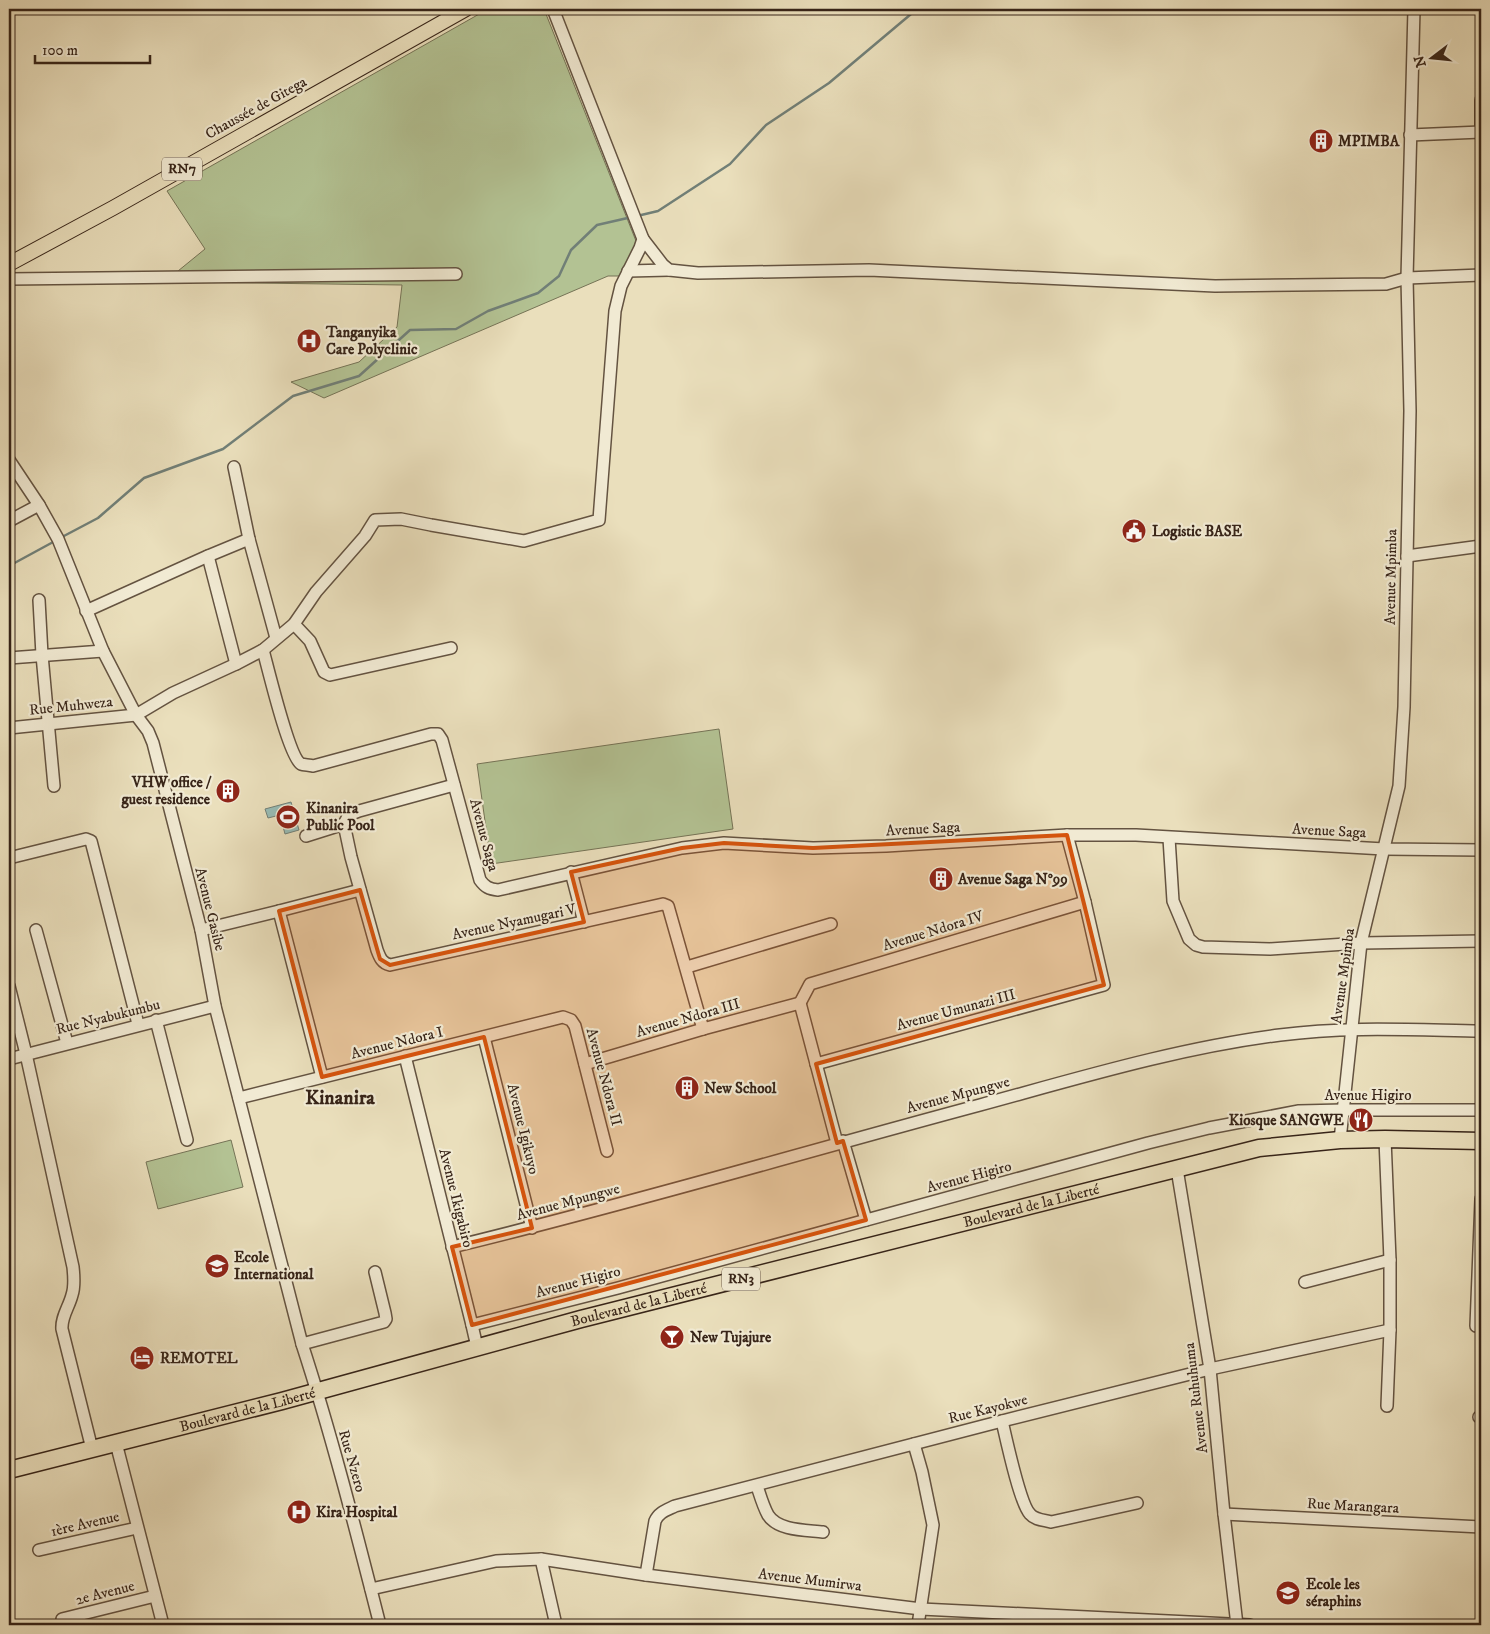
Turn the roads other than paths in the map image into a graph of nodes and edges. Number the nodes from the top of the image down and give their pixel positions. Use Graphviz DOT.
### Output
graph roads {
  1 [pos="466,9"];
  2 [pos="553,9"];
  3 [pos="1414,9"];
  4 [pos="1481,100"];
  5 [pos="1481,132"];
  6 [pos="1410,135"];
  7 [pos="643,239"];
  8 [pos="10,261"];
  9 [pos="669,270"];
  10 [pos="628,271"];
  11 [pos="456,274"];
  12 [pos="1481,274"];
  13 [pos="1407,278"];
  14 [pos="9,279"];
  15 [pos="9,460"];
  16 [pos="234,467"];
  17 [pos="39,504"];
  18 [pos="9,521"];
  19 [pos="249,539"];
  20 [pos="1481,546"];
  21 [pos="208,556"];
  22 [pos="1407,556"];
  23 [pos="39,600"];
  24 [pos="86,611"];
  25 [pos="294,624"];
  26 [pos="276,638"];
  27 [pos="451,648"];
  28 [pos="263,650"];
  29 [pos="103,652"];
  30 [pos="42,655"];
  31 [pos="9,658"];
  32 [pos="236,664"];
  33 [pos="136,715"];
  34 [pos="49,724"];
  35 [pos="9,728"];
  36 [pos="453,781"];
  37 [pos="54,786"];
  38 [pos="344,824"];
  39 [pos="1067,835"];
  40 [pos="306,836"];
  41 [pos="1169,838"];
  42 [pos="1384,850"];
  43 [pos="1481,850"];
  44 [pos="9,858"];
  45 [pos="571,872"];
  46 [pos="360,890"];
  47 [pos="1085,902"];
  48 [pos="279,911"];
  49 [pos="584,922"];
  50 [pos="831,924"];
  51 [pos="36,930"];
  52 [pos="201,930"];
  53 [pos="1481,941"];
  54 [pos="1361,943"];
  55 [pos="687,968"];
  56 [pos="9,986"];
  57 [pos="800,1003"];
  58 [pos="215,1006"];
  59 [pos="563,1017"];
  60 [pos="156,1020"];
  61 [pos="138,1024"];
  62 [pos="703,1028"];
  63 [pos="1351,1029"];
  64 [pos="1481,1031"];
  65 [pos="484,1037"];
  66 [pos="68,1043"];
  67 [pos="26,1054"];
  68 [pos="405,1056"];
  69 [pos="9,1059"];
  70 [pos="585,1064"];
  71 [pos="816,1064"];
  72 [pos="322,1077"];
  73 [pos="239,1098"];
  74 [pos="1343,1110"];
  75 [pos="1481,1110"];
  76 [pos="1385,1139"];
  77 [pos="187,1140"];
  78 [pos="1340,1140"];
  79 [pos="1481,1141"];
  80 [pos="840,1142"];
  81 [pos="607,1151"];
  82 [pos="1177,1169"];
  83 [pos="1481,1199"];
  84 [pos="866,1220"];
  85 [pos="532,1228"];
  86 [pos="452,1247"];
  87 [pos="1390,1260"];
  88 [pos="375,1272"];
  89 [pos="1306,1282"];
  90 [pos="472,1325"];
  91 [pos="1476,1326"];
  92 [pos="1390,1330"];
  93 [pos="302,1344"];
  94 [pos="477,1347"];
  95 [pos="1210,1369"];
  96 [pos="317,1392"];
  97 [pos="1387,1406"];
  98 [pos="1002,1421"];
  99 [pos="116,1443"];
  100 [pos="914,1444"];
  101 [pos="92,1449"];
  102 [pos="9,1470"];
  103 [pos="757,1486"];
  104 [pos="1137,1503"];
  105 [pos="1224,1514"];
  106 [pos="1481,1527"];
  107 [pos="137,1528"];
  108 [pos="822,1532"];
  109 [pos="39,1550"];
  110 [pos="541,1559"];
  111 [pos="646,1575"];
  112 [pos="371,1589"];
  113 [pos="155,1596"];
  114 [pos="921,1609"];
  115 [pos="62,1619"];
  116 [pos="1125,1622"];
  117 [pos="163,1625"];
  118 [pos="380,1625"];
  119 [pos="556,1625"];
  120 [pos="918,1625"];
  121 [pos="1237,1625"];
  122 [pos="1250,1625"];
  1 -- 8 [label="main road, Chaussée de Gitega / RN7"];
  2 -- 7 [label="street"];
  3 -- 6 [label="street, Avenue Mpimba"];
  4 -- 5 [label="street"];
  5 -- 6 [label="street"];
  6 -- 13 [label="street, Avenue Mpimba"];
  7 -- 9 [label="street"];
  7 -- 10 [label="street"];
  9 -- 10 [label="street"];
  9 -- 13 [label="street"];
  10 -- 25 [label="street"];
  11 -- 14 [label="street"];
  12 -- 13 [label="street"];
  13 -- 22 [label="street, Avenue Mpimba"];
  15 -- 17 [label="street, Avenue Gasibe"];
  16 -- 19 [label="street"];
  17 -- 18 [label="street"];
  17 -- 24 [label="street, Avenue Gasibe"];
  19 -- 21 [label="street"];
  19 -- 26 [label="street"];
  20 -- 22 [label="street"];
  21 -- 24 [label="street"];
  21 -- 32 [label="street"];
  22 -- 42 [label="street, Avenue Mpimba"];
  23 -- 30 [label="street"];
  24 -- 29 [label="street, Avenue Gasibe"];
  25 -- 26 [label="street"];
  25 -- 27 [label="street"];
  26 -- 28 [label="street"];
  28 -- 32 [label="street"];
  28 -- 36 [label="street"];
  29 -- 30 [label="street"];
  29 -- 33 [label="street, Avenue Gasibe"];
  30 -- 31 [label="street"];
  30 -- 34 [label="street"];
  32 -- 33 [label="street"];
  33 -- 34 [label="street, Rue Muhweza"];
  33 -- 52 [label="street, Avenue Gasibe"];
  34 -- 35 [label="street, Rue Muhweza"];
  34 -- 37 [label="street"];
  36 -- 38 [label="street"];
  36 -- 45 [label="street, Avenue Saga"];
  38 -- 40 [label="street"];
  38 -- 46 [label="street, Avenue Nyamugari V"];
  39 -- 41 [label="street, Avenue Saga"];
  39 -- 45 [label="street, Avenue Saga"];
  39 -- 47 [label="street"];
  41 -- 42 [label="street, Avenue Saga"];
  41 -- 54 [label="street"];
  42 -- 43 [label="street, Avenue Saga"];
  42 -- 54 [label="street, Avenue Mpimba"];
  44 -- 61 [label="street"];
  45 -- 49 [label="street"];
  46 -- 48 [label="street"];
  46 -- 49 [label="street, Avenue Nyamugari V"];
  47 -- 57 [label="street, Avenue Ndora IV"];
  47 -- 71 [label="street, Avenue Umunazi III"];
  48 -- 52 [label="street"];
  48 -- 72 [label="street"];
  49 -- 55 [label="street, Avenue Nyamugari V"];
  50 -- 55 [label="street"];
  51 -- 66 [label="street"];
  52 -- 58 [label="street, Avenue Gasibe"];
  53 -- 54 [label="street"];
  54 -- 63 [label="street, Avenue Mpimba"];
  55 -- 62 [label="street, Avenue Nyamugari V"];
  56 -- 67 [label="street"];
  57 -- 62 [label="street, Avenue Ndora III"];
  57 -- 71 [label="street"];
  58 -- 60 [label="street, Rue Nyabukumbu"];
  58 -- 73 [label="street, Avenue Gasibe"];
  59 -- 65 [label="street, Avenue Ndora I"];
  59 -- 70 [label="street, Avenue Ndora II"];
  60 -- 61 [label="street, Rue Nyabukumbu"];
  60 -- 77 [label="street"];
  61 -- 66 [label="street, Rue Nyabukumbu"];
  62 -- 70 [label="street, Avenue Ndora III"];
  63 -- 64 [label="street, Avenue Mpungwe"];
  63 -- 74 [label="street, Avenue Mpimba"];
  63 -- 80 [label="street, Avenue Mpungwe"];
  65 -- 68 [label="street, Avenue Ndora I"];
  65 -- 85 [label="street, Avenue Igikuyo"];
  66 -- 67 [label="street, Rue Nyabukumbu"];
  67 -- 69 [label="street, Rue Nyabukumbu"];
  67 -- 101 [label="street"];
  68 -- 72 [label="street, Avenue Ndora I"];
  68 -- 86 [label="street, Avenue Ikigabiro"];
  70 -- 81 [label="street, Avenue Ndora II"];
  71 -- 80 [label="street"];
  72 -- 73 [label="street, Avenue Ndora I"];
  73 -- 93 [label="street, Avenue Gasibe"];
  74 -- 75 [label="street, Avenue Higiro"];
  74 -- 78 [label="street, Avenue Mpimba"];
  74 -- 84 [label="street, Avenue Higiro"];
  76 -- 78 [label="highway, Boulevard de la Liberté / RN3"];
  76 -- 79 [label="highway, Boulevard de la Liberté / RN3"];
  76 -- 87 [label="street"];
  78 -- 82 [label="highway, Boulevard de la Liberté / RN3"];
  80 -- 84 [label="street"];
  80 -- 85 [label="street, Avenue Mpungwe"];
  82 -- 94 [label="highway, Boulevard de la Liberté / RN3"];
  82 -- 95 [label="street, Avenue Ruhuhuma"];
  83 -- 91 [label="street"];
  84 -- 90 [label="street, Avenue Higiro"];
  85 -- 86 [label="street, Avenue Mpungwe"];
  86 -- 90 [label="street, Avenue Ikigabiro"];
  87 -- 89 [label="street"];
  87 -- 92 [label="street"];
  88 -- 93 [label="street"];
  90 -- 94 [label="street, Avenue Ikigabiro"];
  92 -- 95 [label="street, Rue Kayokwe"];
  92 -- 97 [label="street"];
  93 -- 96 [label="street, Avenue Gasibe"];
  94 -- 96 [label="highway, Boulevard de la Liberté / RN3"];
  95 -- 98 [label="street, Rue Kayokwe"];
  95 -- 105 [label="street, Avenue Ruhuhuma"];
  96 -- 99 [label="highway, Boulevard de la Liberté / RN3"];
  96 -- 112 [label="street, Rue Nzero"];
  98 -- 100 [label="street, Rue Kayokwe"];
  98 -- 104 [label="street"];
  99 -- 101 [label="highway, Boulevard de la Liberté / RN3"];
  99 -- 107 [label="street"];
  100 -- 103 [label="street, Rue Kayokwe"];
  100 -- 114 [label="street"];
  101 -- 102 [label="highway, Boulevard de la Liberté / RN3"];
  103 -- 108 [label="street"];
  103 -- 111 [label="street, Rue Kayokwe"];
  105 -- 106 [label="street, Rue Marangara"];
  105 -- 121 [label="street, Avenue Ruhuhuma"];
  107 -- 109 [label="street, 1ère Avenue"];
  107 -- 113 [label="street"];
  110 -- 111 [label="street, Avenue Mumirwa"];
  110 -- 112 [label="street, Avenue Mumirwa"];
  110 -- 119 [label="street"];
  111 -- 114 [label="street, Avenue Mumirwa"];
  112 -- 118 [label="street, Rue Nzero"];
  113 -- 115 [label="street, 2e Avenue"];
  113 -- 117 [label="street"];
  114 -- 116 [label="street, Avenue Mumirwa"];
  114 -- 120 [label="street"];
  116 -- 121 [label="street, Avenue Mumirwa"];
  121 -- 122 [label="street, Avenue Mumirwa"];
}
